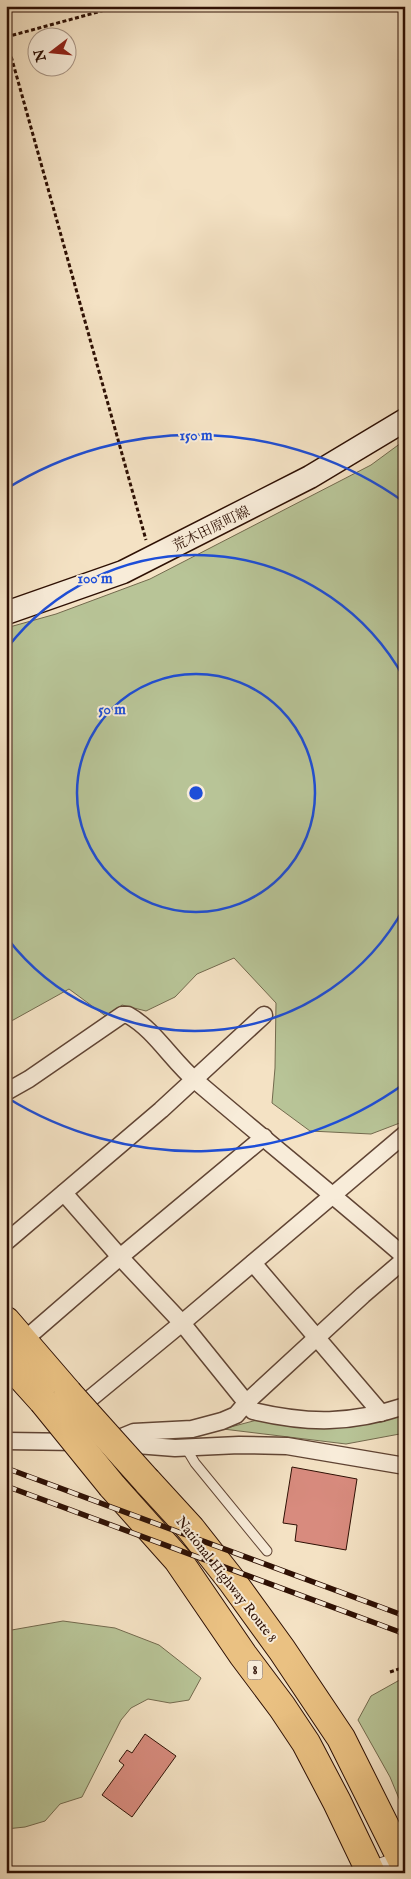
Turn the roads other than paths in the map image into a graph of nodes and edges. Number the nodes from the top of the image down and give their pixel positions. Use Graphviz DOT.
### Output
graph roads {
  1 [pos="405,420"];
  2 [pos="6,613"];
  3 [pos="264,1015"];
  4 [pos="194,1079"];
  5 [pos="6,1092"];
  6 [pos="405,1134"];
  7 [pos="264,1137"];
  8 [pos="64,1192"];
  9 [pos="332,1195"];
  10 [pos="6,1242"];
  11 [pos="120,1257"];
  12 [pos="405,1258"];
  13 [pos="253,1263"];
  14 [pos="182,1324"];
  15 [pos="318,1337"];
  16 [pos="12,1341"];
  17 [pos="74,1400"];
  18 [pos="246,1403"];
  19 [pos="405,1406"];
  20 [pos="381,1413"];
  21 [pos="6,1441"];
  22 [pos="107,1443"];
  23 [pos="186,1448"];
  24 [pos="405,1466"];
  25 [pos="267,1551"];
  26 [pos="404,1862"];
  27 [pos="371,1873"];
  1 -- 2 [label="main road, 荒木田原町線"];
  3 -- 4 [label="street"];
  4 -- 5 [label="street"];
  4 -- 7 [label="street"];
  4 -- 8 [label="street"];
  6 -- 9 [label="street"];
  7 -- 9 [label="street"];
  7 -- 11 [label="street"];
  8 -- 10 [label="street"];
  8 -- 11 [label="street"];
  9 -- 12 [label="street"];
  9 -- 13 [label="street"];
  11 -- 14 [label="street"];
  11 -- 16 [label="street"];
  12 -- 15 [label="street"];
  13 -- 14 [label="street"];
  13 -- 15 [label="street"];
  14 -- 17 [label="street"];
  14 -- 18 [label="street"];
  15 -- 18 [label="street"];
  15 -- 20 [label="street"];
  16 -- 17 [label="highway, National Highway Route 8"];
  16 -- 27 [label="highway, National Highway Route 8 / 8, bridge"];
  17 -- 26 [label="highway, National Highway Route 8, bridge"];
  18 -- 20 [label="street"];
  18 -- 22 [label="street"];
  19 -- 20 [label="street"];
  21 -- 22 [label="street"];
  22 -- 23 [label="street"];
  23 -- 24 [label="street"];
  23 -- 25 [label="lane"];
  26 -- 27 [label="street"];
}
